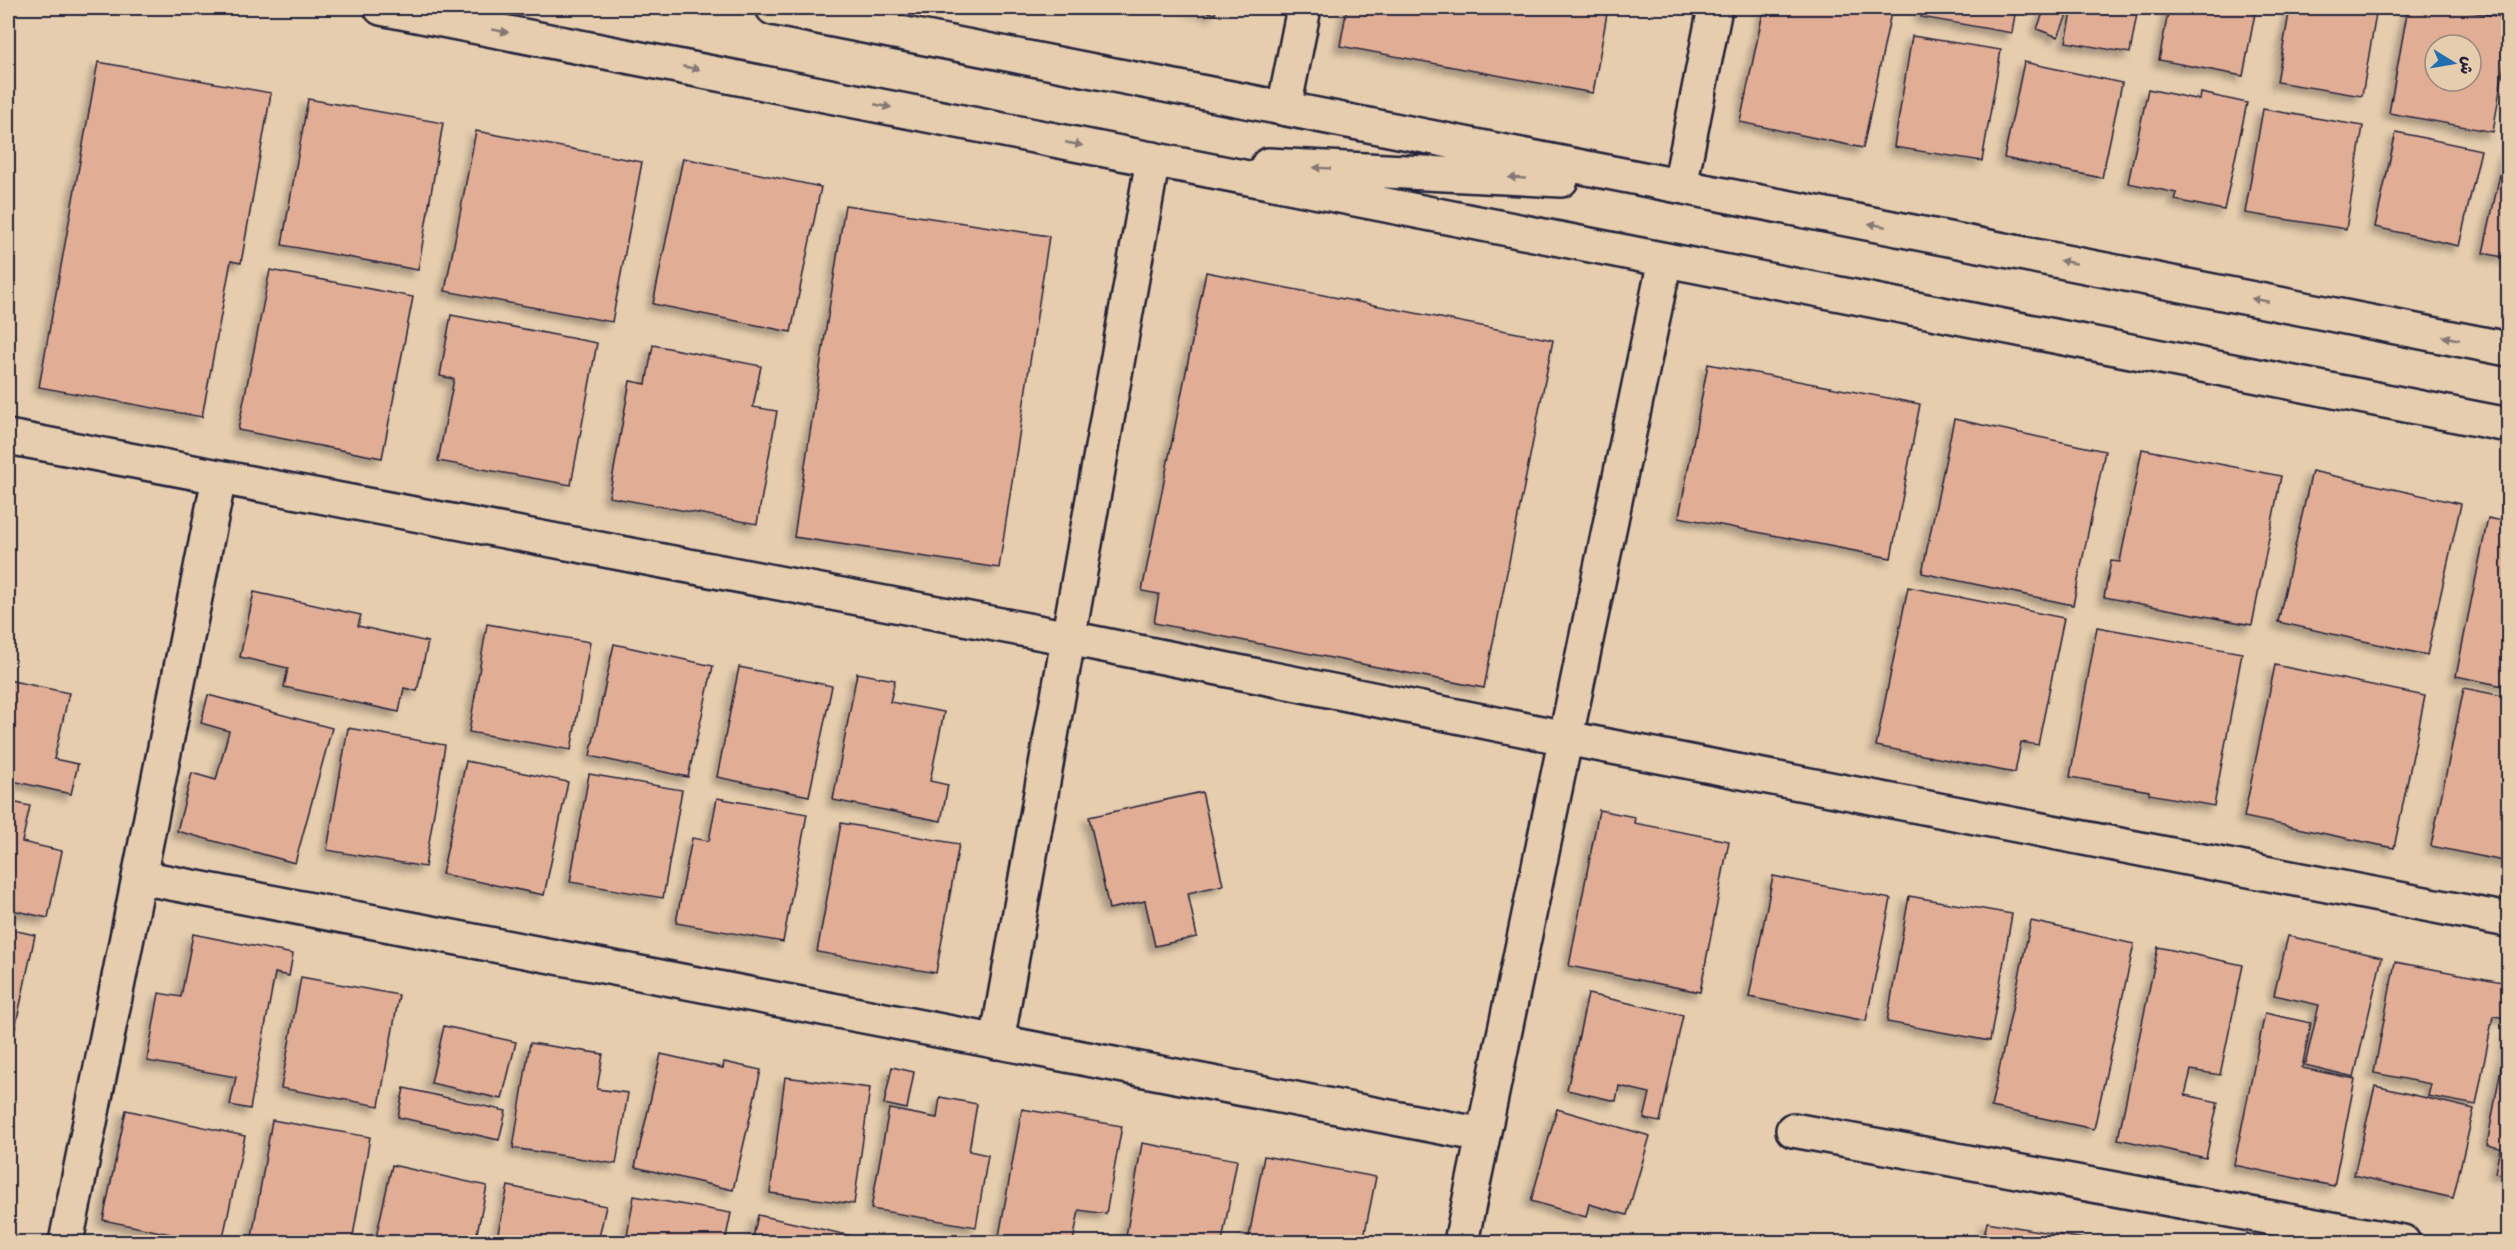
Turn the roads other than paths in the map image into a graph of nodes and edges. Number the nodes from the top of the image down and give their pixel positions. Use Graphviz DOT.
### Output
graph roads {
  1 [pos="381,8"];
  2 [pos="773,8"];
  3 [pos="1304,8"];
  4 [pos="1714,8"];
  5 [pos="1284,108"];
  6 [pos="1153,159"];
  7 [pos="1680,186"];
  8 [pos="1665,260"];
  9 [pos="2508,349"];
  10 [pos="2508,425"];
  11 [pos="8,437"];
  12 [pos="219,478"];
  13 [pos="1069,638"];
  14 [pos="1566,738"];
  15 [pos="140,877"];
  16 [pos="2508,920"];
  17 [pos="997,1042"];
  18 [pos="1793,1130"];
  19 [pos="1483,1135"];
  20 [pos="66,1242"];
  21 [pos="1461,1242"];
  22 [pos="2403,1242"];
  1 -- 6 [label="street, one-way"];
  2 -- 5 [label="street"];
  3 -- 5 [label="street"];
  4 -- 7 [label="street"];
  5 -- 7 [label="street"];
  7 -- 6 [label="street, one-way"];
  6 -- 8 [label="street"];
  6 -- 13 [label="street"];
  9 -- 7 [label="street, one-way"];
  8 -- 10 [label="street"];
  8 -- 14 [label="street"];
  11 -- 12 [label="street"];
  12 -- 13 [label="street"];
  12 -- 15 [label="street"];
  13 -- 14 [label="street"];
  13 -- 17 [label="street"];
  14 -- 16 [label="street"];
  14 -- 19 [label="street"];
  15 -- 17 [label="street"];
  15 -- 20 [label="street"];
  17 -- 19 [label="street"];
  18 -- 22 [label="street"];
  19 -- 21 [label="street"];
}
